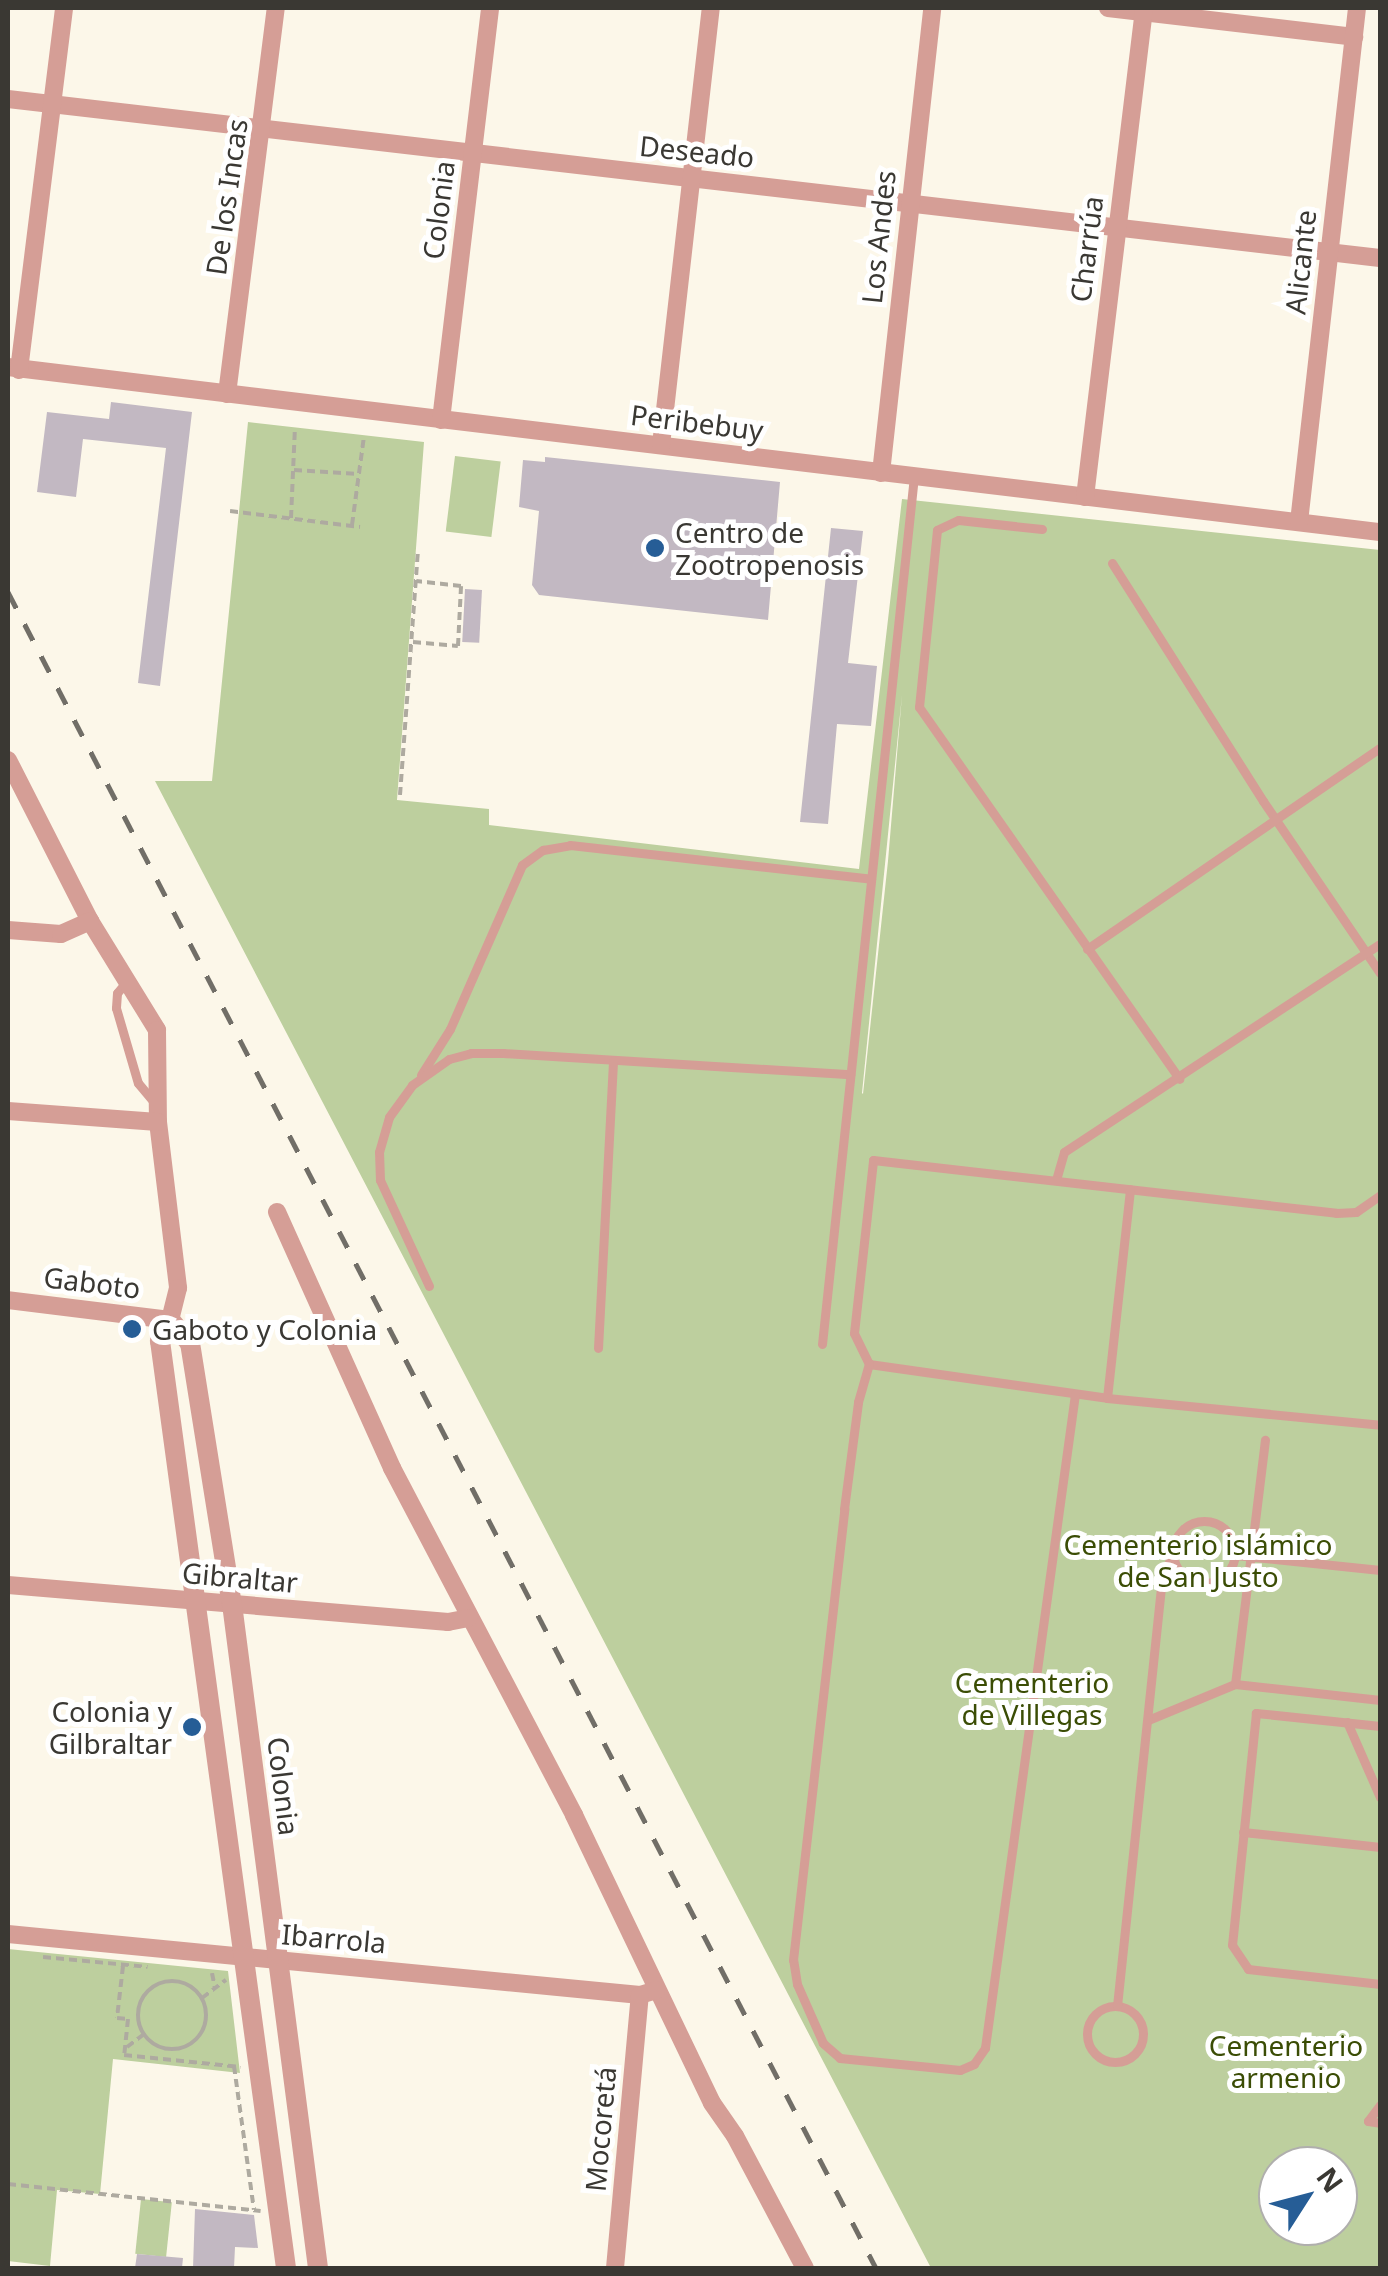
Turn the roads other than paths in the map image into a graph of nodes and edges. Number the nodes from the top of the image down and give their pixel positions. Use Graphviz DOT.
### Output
graph roads {
  1 [pos="64,8"];
  2 [pos="276,8"];
  3 [pos="490,8"];
  4 [pos="711,8"];
  5 [pos="932,8"];
  6 [pos="1108,8"];
  7 [pos="1357,8"];
  8 [pos="1144,10"];
  9 [pos="1354,37"];
  10 [pos="8,99"];
  11 [pos="53,104"];
  12 [pos="264,130"];
  13 [pos="472,153"];
  14 [pos="692,179"];
  15 [pos="909,201"];
  16 [pos="1116,226"];
  17 [pos="1329,252"];
  18 [pos="1380,258"];
  19 [pos="13,369"];
  20 [pos="226,394"];
  21 [pos="441,420"];
  22 [pos="661,445"];
  23 [pos="881,473"];
  24 [pos="914,476"];
  25 [pos="1085,497"];
  26 [pos="1299,522"];
  27 [pos="1042,529"];
  28 [pos="1380,532"];
  29 [pos="1112,564"];
  30 [pos="1380,748"];
  31 [pos="8,760"];
  32 [pos="1276,821"];
  33 [pos="871,878"];
  34 [pos="90,921"];
  35 [pos="8,930"];
  36 [pos="1380,944"];
  37 [pos="1087,950"];
  38 [pos="1367,954"];
  39 [pos="1380,974"];
  40 [pos="128,980"];
  41 [pos="613,1060"];
  42 [pos="850,1074"];
  43 [pos="1179,1079"];
  44 [pos="412,1085"];
  45 [pos="8,1112"];
  46 [pos="158,1114"];
  47 [pos="1056,1180"];
  48 [pos="1130,1189"];
  49 [pos="1380,1194"];
  50 [pos="278,1212"];
  51 [pos="428,1286"];
  52 [pos="8,1300"];
  53 [pos="170,1320"];
  54 [pos="822,1344"];
  55 [pos="598,1348"];
  56 [pos="869,1364"];
  57 [pos="1074,1394"];
  58 [pos="1107,1398"];
  59 [pos="1380,1426"];
  60 [pos="1265,1440"];
  61 [pos="1235,1555"];
  62 [pos="1172,1556"];
  63 [pos="1252,1556"];
  64 [pos="1380,1570"];
  65 [pos="8,1586"];
  66 [pos="198,1602"];
  67 [pos="232,1604"];
  68 [pos="468,1618"];
  69 [pos="1235,1684"];
  70 [pos="1380,1700"];
  71 [pos="1148,1720"];
  72 [pos="1348,1722"];
  73 [pos="1380,1726"];
  74 [pos="1380,1797"];
  75 [pos="1243,1832"];
  76 [pos="1380,1847"];
  77 [pos="8,1934"];
  78 [pos="245,1960"];
  79 [pos="279,1960"];
  80 [pos="1380,1984"];
  81 [pos="648,1992"];
  82 [pos="1117,2006"];
  83 [pos="1380,2105"];
  84 [pos="1380,2123"];
  85 [pos="286,2268"];
  86 [pos="318,2268"];
  87 [pos="615,2268"];
  88 [pos="806,2268"];
  1 -- 11 [label="street"];
  2 -- 12 [label="street, De los Incas"];
  3 -- 13 [label="street, Colonia"];
  4 -- 14 [label="street"];
  5 -- 15 [label="street, Los Andes"];
  6 -- 8 [label="street"];
  7 -- 9 [label="street, Alicante"];
  8 -- 9 [label="street"];
  8 -- 16 [label="street, Charrúa"];
  9 -- 17 [label="street, Alicante"];
  10 -- 11 [label="street, Deseado"];
  11 -- 12 [label="street, Deseado"];
  11 -- 19 [label="street"];
  12 -- 13 [label="street, Deseado"];
  12 -- 20 [label="street, De los Incas"];
  13 -- 14 [label="street, Deseado"];
  13 -- 21 [label="street, Colonia"];
  14 -- 15 [label="street, Deseado"];
  14 -- 22 [label="street"];
  15 -- 16 [label="street, Deseado"];
  15 -- 23 [label="street, Los Andes"];
  16 -- 17 [label="street, Deseado"];
  16 -- 25 [label="street, Charrúa"];
  17 -- 18 [label="street, Deseado"];
  17 -- 26 [label="street, Alicante"];
  19 -- 20 [label="street, Peribebuy"];
  20 -- 21 [label="street, Peribebuy"];
  21 -- 22 [label="street, Peribebuy"];
  22 -- 23 [label="street, Peribebuy"];
  23 -- 24 [label="street, Peribebuy"];
  24 -- 25 [label="street, Peribebuy"];
  24 -- 33 [label="lane"];
  25 -- 26 [label="street, Peribebuy"];
  26 -- 28 [label="street, Peribebuy"];
  27 -- 37 [label="lane"];
  29 -- 32 [label="lane"];
  30 -- 32 [label="lane"];
  31 -- 34 [label="street"];
  32 -- 37 [label="lane"];
  32 -- 38 [label="lane"];
  33 -- 42 [label="lane"];
  33 -- 44 [label="lane"];
  34 -- 35 [label="street"];
  34 -- 40 [label="street"];
  36 -- 38 [label="lane"];
  37 -- 43 [label="lane"];
  38 -- 39 [label="lane"];
  38 -- 43 [label="lane"];
  40 -- 46 [label="street"];
  40 -- 46 [label="lane"];
  41 -- 42 [label="lane"];
  41 -- 44 [label="lane"];
  41 -- 55 [label="lane"];
  42 -- 54 [label="lane"];
  43 -- 47 [label="lane"];
  44 -- 51 [label="lane"];
  45 -- 46 [label="street"];
  46 -- 53 [label="street"];
  47 -- 48 [label="lane"];
  47 -- 56 [label="lane"];
  48 -- 49 [label="lane"];
  48 -- 58 [label="lane"];
  50 -- 68 [label="street"];
  52 -- 53 [label="street, Gaboto"];
  53 -- 66 [label="street"];
  53 -- 67 [label="street, Colonia"];
  56 -- 57 [label="lane"];
  56 -- 57 [label="lane"];
  57 -- 58 [label="lane"];
  58 -- 59 [label="lane"];
  60 -- 63 [label="lane"];
  61 -- 62 [label="lane"];
  61 -- 62 [label="lane"];
  61 -- 63 [label="lane"];
  62 -- 71 [label="lane"];
  63 -- 64 [label="lane"];
  63 -- 69 [label="lane"];
  65 -- 66 [label="street, Gibraltar"];
  66 -- 67 [label="street, Gibraltar"];
  66 -- 78 [label="street"];
  67 -- 68 [label="street, Gibraltar"];
  67 -- 79 [label="street, Colonia"];
  68 -- 81 [label="street"];
  69 -- 70 [label="lane"];
  69 -- 71 [label="lane"];
  71 -- 82 [label="lane"];
  72 -- 73 [label="lane"];
  72 -- 74 [label="lane"];
  72 -- 75 [label="lane"];
  75 -- 76 [label="lane"];
  75 -- 80 [label="lane"];
  77 -- 78 [label="street, Ibarrola"];
  78 -- 79 [label="street, Ibarrola"];
  78 -- 85 [label="street"];
  79 -- 81 [label="street, Ibarrola"];
  79 -- 86 [label="street, Colonia"];
  81 -- 87 [label="street, Mocoretá"];
  81 -- 88 [label="street"];
  82 -- 82 [label="lane"];
  83 -- 84 [label="lane"];
}
